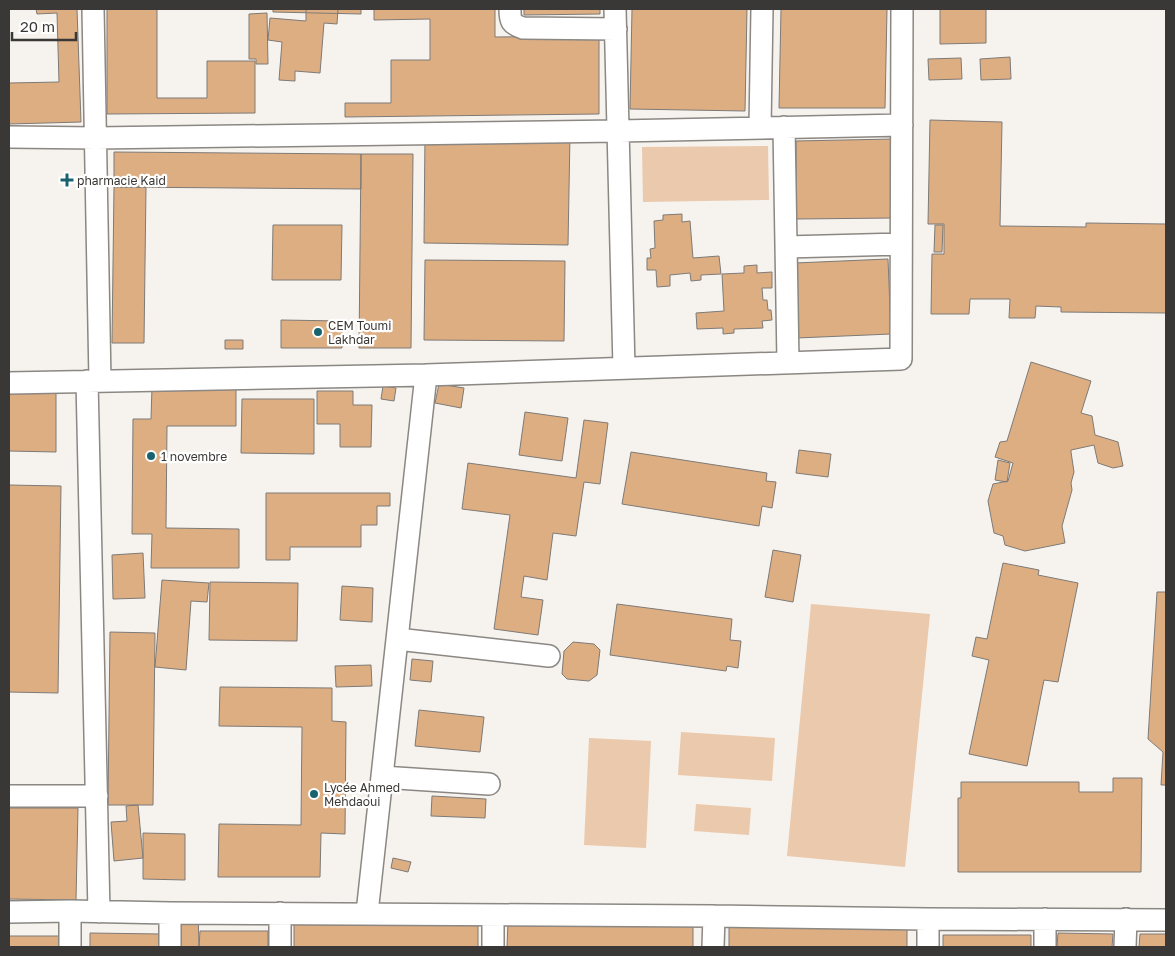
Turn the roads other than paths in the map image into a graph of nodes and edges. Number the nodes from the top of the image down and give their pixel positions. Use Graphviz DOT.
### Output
graph roads {
  1 [pos="93,9"];
  2 [pos="510,9"];
  3 [pos="762,9"];
  4 [pos="902,9"];
  5 [pos="615,19"];
  6 [pos="902,125"];
  7 [pos="760,127"];
  8 [pos="784,127"];
  9 [pos="619,131"];
  10 [pos="9,137"];
  11 [pos="96,138"];
  12 [pos="901,244"];
  13 [pos="786,247"];
  14 [pos="788,362"];
  15 [pos="624,368"];
  16 [pos="426,374"];
  17 [pos="93,381"];
  18 [pos="9,383"];
  19 [pos="397,639"];
  20 [pos="549,656"];
  21 [pos="382,777"];
  22 [pos="489,784"];
  23 [pos="9,796"];
  24 [pos="97,796"];
  25 [pos="70,911"];
  26 [pos="9,912"];
  27 [pos="99,912"];
  28 [pos="170,913"];
  29 [pos="280,913"];
  30 [pos="367,913"];
  31 [pos="493,915"];
  32 [pos="714,916"];
  33 [pos="928,919"];
  34 [pos="1045,919"];
  35 [pos="1126,919"];
  36 [pos="1166,920"];
  37 [pos="70,947"];
  38 [pos="170,947"];
  39 [pos="280,947"];
  40 [pos="493,947"];
  41 [pos="713,947"];
  42 [pos="928,947"];
  43 [pos="1045,947"];
  44 [pos="1125,947"];
  1 -- 11 [label="street"];
  2 -- 5 [label="street"];
  3 -- 7 [label="street"];
  4 -- 6 [label="street"];
  5 -- 9 [label="street"];
  6 -- 8 [label="street"];
  6 -- 12 [label="street"];
  7 -- 8 [label="street"];
  7 -- 9 [label="street"];
  8 -- 13 [label="street"];
  9 -- 11 [label="street"];
  9 -- 15 [label="street"];
  10 -- 11 [label="street"];
  11 -- 17 [label="street"];
  12 -- 13 [label="street"];
  12 -- 14 [label="street"];
  13 -- 14 [label="street"];
  14 -- 15 [label="street"];
  15 -- 16 [label="street"];
  16 -- 17 [label="street"];
  16 -- 19 [label="street"];
  17 -- 18 [label="street"];
  17 -- 24 [label="street"];
  19 -- 20 [label="street"];
  19 -- 21 [label="street"];
  21 -- 22 [label="street"];
  21 -- 30 [label="street"];
  23 -- 24 [label="street"];
  24 -- 27 [label="street"];
  25 -- 26 [label="street"];
  25 -- 27 [label="street"];
  25 -- 37 [label="street"];
  27 -- 28 [label="street"];
  28 -- 29 [label="street"];
  28 -- 38 [label="street"];
  29 -- 30 [label="street"];
  29 -- 39 [label="street"];
  30 -- 31 [label="street"];
  31 -- 32 [label="street"];
  31 -- 40 [label="street"];
  32 -- 33 [label="street"];
  32 -- 41 [label="street"];
  33 -- 34 [label="street"];
  33 -- 42 [label="street"];
  34 -- 35 [label="street"];
  34 -- 43 [label="street"];
  35 -- 36 [label="street"];
  35 -- 44 [label="street"];
}
